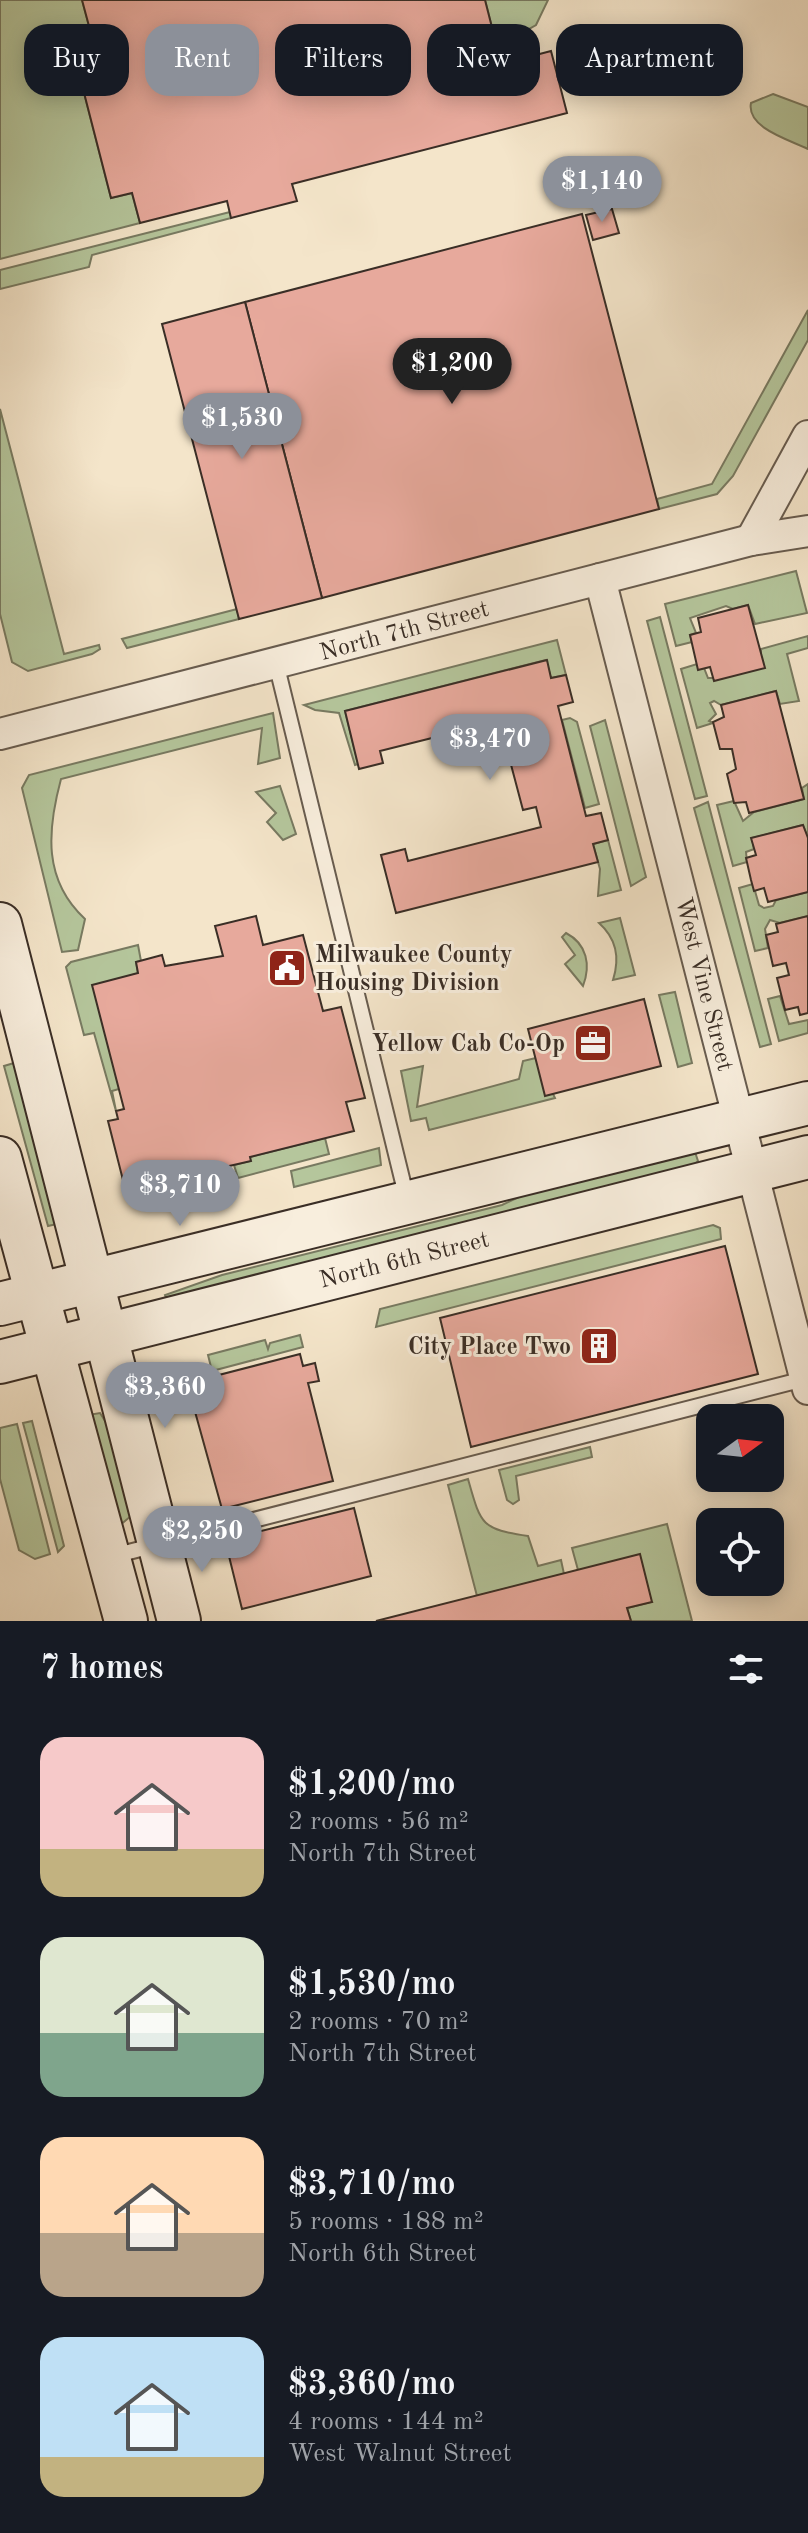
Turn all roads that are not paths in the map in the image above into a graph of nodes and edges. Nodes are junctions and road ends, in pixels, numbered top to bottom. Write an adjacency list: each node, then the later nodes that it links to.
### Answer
1 (808, 436): 3 (street)
2 (808, 531): 3 (street, North 7th Street)
3 (751, 540): 4 (street, North 7th Street)
4 (600, 579): 5 (street, North 7th Street); 9 (street, West Vine Street)
5 (276, 663): 6 (street, North 7th Street); 13 (lane)
6 (0, 734)
7 (0, 924): 14 (main road)
8 (808, 1103): 9 (main road)
9 (740, 1120): 12 (street, West Vine Street); 13 (main road)
10 (808, 1157): 12 (main road, North 6th Street)
11 (0, 1158): 15 (main road)
12 (753, 1172): 16 (main road, North 6th Street); 19 (street, West Vine Street)
13 (409, 1205): 14 (main road)
14 (93, 1282): 15 (main road); 16 (main road)
15 (18, 1299): 17 (main road)
16 (107, 1332): 17 (main road, North 6th Street); 20 (main road)
17 (53, 1346): 18 (main road, North 6th Street); 21 (main road)
18 (0, 1362)
19 (807, 1382): 20 (lane)
20 (160, 1543): 21 (lane); 23 (main road)
21 (109, 1558): 22 (main road)
22 (126, 1621)
23 (179, 1621)

